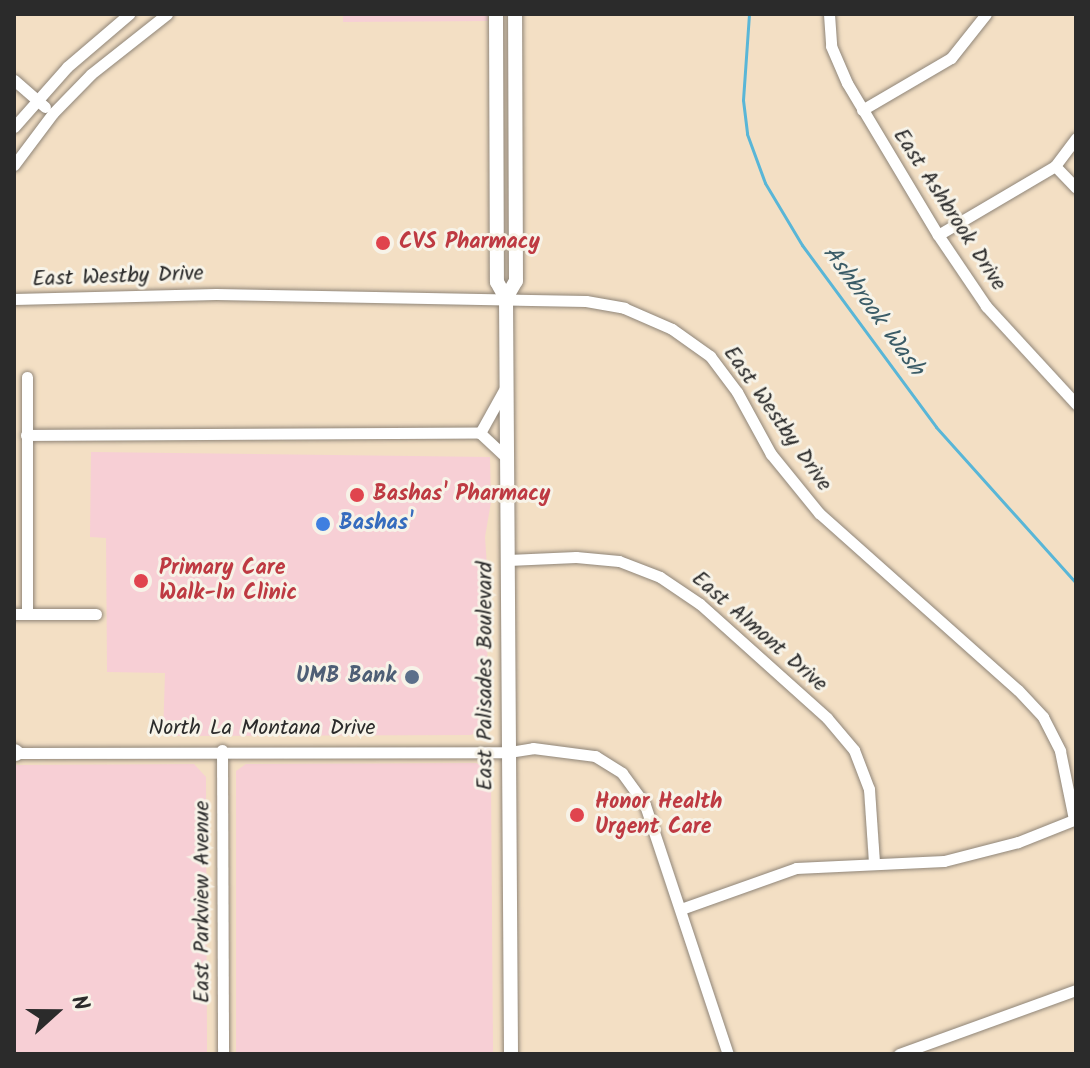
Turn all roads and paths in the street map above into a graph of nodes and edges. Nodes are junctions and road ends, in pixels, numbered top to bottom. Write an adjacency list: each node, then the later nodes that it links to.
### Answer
1 (129, 14): 8 (street)
2 (167, 14): 12 (street)
3 (496, 14): 16 (street, East Palisades Boulevard)
4 (515, 14): 16 (street, East Palisades Boulevard)
5 (829, 14): 9 (street, East Ashbrook Drive)
6 (986, 14): 9 (street)
7 (14, 80): 8 (street)
8 (40, 103): 10 (street)
9 (862, 110): 15 (street, East Ashbrook Drive)
10 (14, 127)
11 (1076, 138): 13 (street)
12 (14, 165)
13 (1055, 166): 14 (street); 15 (street)
14 (1076, 188)
15 (938, 235): 20 (street, East Ashbrook Drive)
16 (506, 298): 17 (street, East Westby Drive); 19 (street, East Palisades Boulevard); 32 (street, East Westby Drive)
17 (14, 299)
18 (27, 377): 22 (street)
19 (507, 385): 21 (street); 23 (street, East Palisades Boulevard)
20 (1076, 404)
21 (480, 433): 22 (street); 23 (street)
22 (26, 435): 24 (street)
23 (507, 458): 25 (street, East Palisades Boulevard)
24 (20, 476): 27 (street)
25 (508, 560): 30 (street, East Palisades Boulevard); 33 (street, East Almont Drive)
26 (14, 614): 27 (street)
27 (27, 614): 28 (street)
28 (96, 614)
29 (222, 750): 30 (street, North La Montana Drive); 31 (street, North La Montana Drive); 36 (street, East Parkview Avenue)
30 (509, 752): 34 (street, North La Montana Drive); 37 (street, East Palisades Boulevard)
31 (15, 753)
32 (1075, 819): 33 (street)
33 (874, 863): 34 (street)
34 (681, 909): 38 (street, North La Montana Drive)
35 (1076, 990): 39 (street)
36 (223, 1054)
37 (511, 1054)
38 (728, 1054)
39 (899, 1054)

